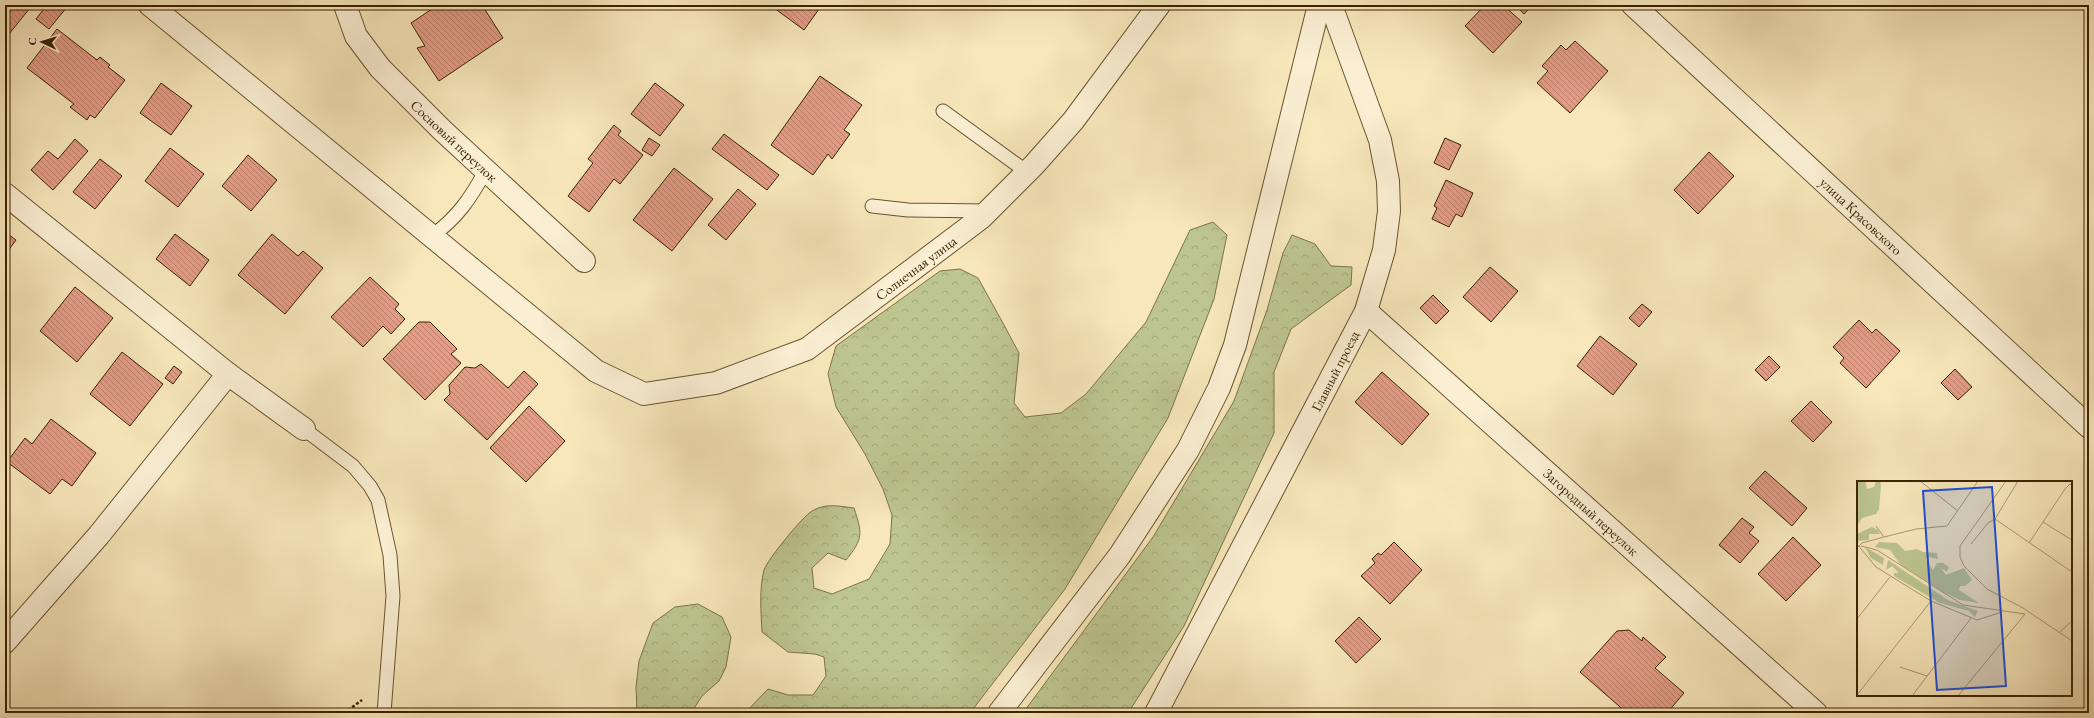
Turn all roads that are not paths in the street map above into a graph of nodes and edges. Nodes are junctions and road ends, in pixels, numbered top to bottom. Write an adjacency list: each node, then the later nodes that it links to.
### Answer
1 (150, 5): 13 (street, Солнечная улица)
2 (345, 5): 8 (street, Сосновый переулок)
3 (1159, 5): 9 (street, Солнечная улица)
4 (1319, 5): 21 (street)
5 (1331, 5): 15 (street, Главный проезд)
6 (1633, 5): 17 (street, улица Красовского)
7 (943, 111): 9 (lane)
8 (486, 170): 13 (lane); 14 (street, Сосновый переулок)
9 (1027, 172): 12 (street, Солнечная улица)
10 (5, 194): 16 (street)
11 (872, 206): 12 (lane)
12 (988, 210): 13 (street, Солнечная улица)
13 (432, 236)
14 (584, 261)
15 (1366, 311): 22 (street, Главный проезд); 23 (street, Загородный переулок)
16 (228, 374): 18 (street); 19 (street)
17 (2089, 427)
18 (304, 429): 20 (lane)
19 (5, 642)
20 (384, 713)
21 (999, 713)
22 (1156, 713)
23 (1816, 713)

